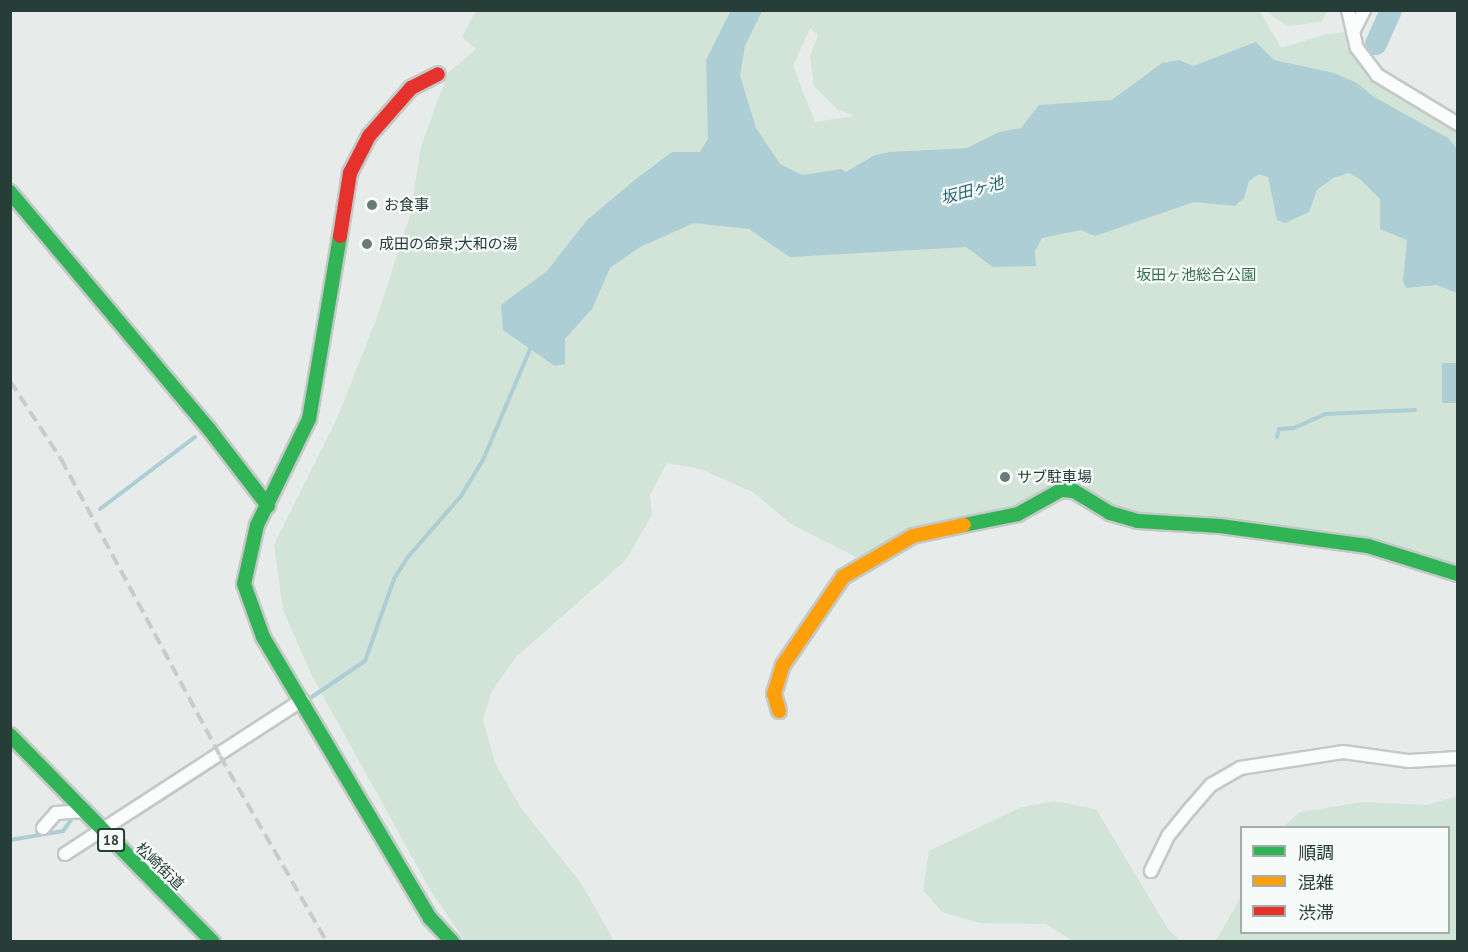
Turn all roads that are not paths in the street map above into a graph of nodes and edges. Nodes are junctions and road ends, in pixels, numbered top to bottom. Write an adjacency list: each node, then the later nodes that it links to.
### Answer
1 (1348, 10): 3 (street)
2 (1364, 10): 3 (street)
3 (1353, 32): 5 (street)
4 (438, 74): 7 (street)
5 (1458, 124)
6 (10, 192): 7 (street)
7 (268, 506): 9 (street)
8 (1458, 574): 10 (street)
9 (302, 700): 15 (street); 19 (street)
10 (779, 711)
11 (10, 735): 13 (street, 松崎街道 / 18)
12 (1458, 758): 17 (street)
13 (83, 811): 14 (street); 15 (street, 松崎街道 / 18)
14 (43, 828)
15 (103, 831): 16 (street); 18 (street, 松崎街道 / 18)
16 (65, 854)
17 (1151, 871)
18 (213, 942)
19 (452, 942)

